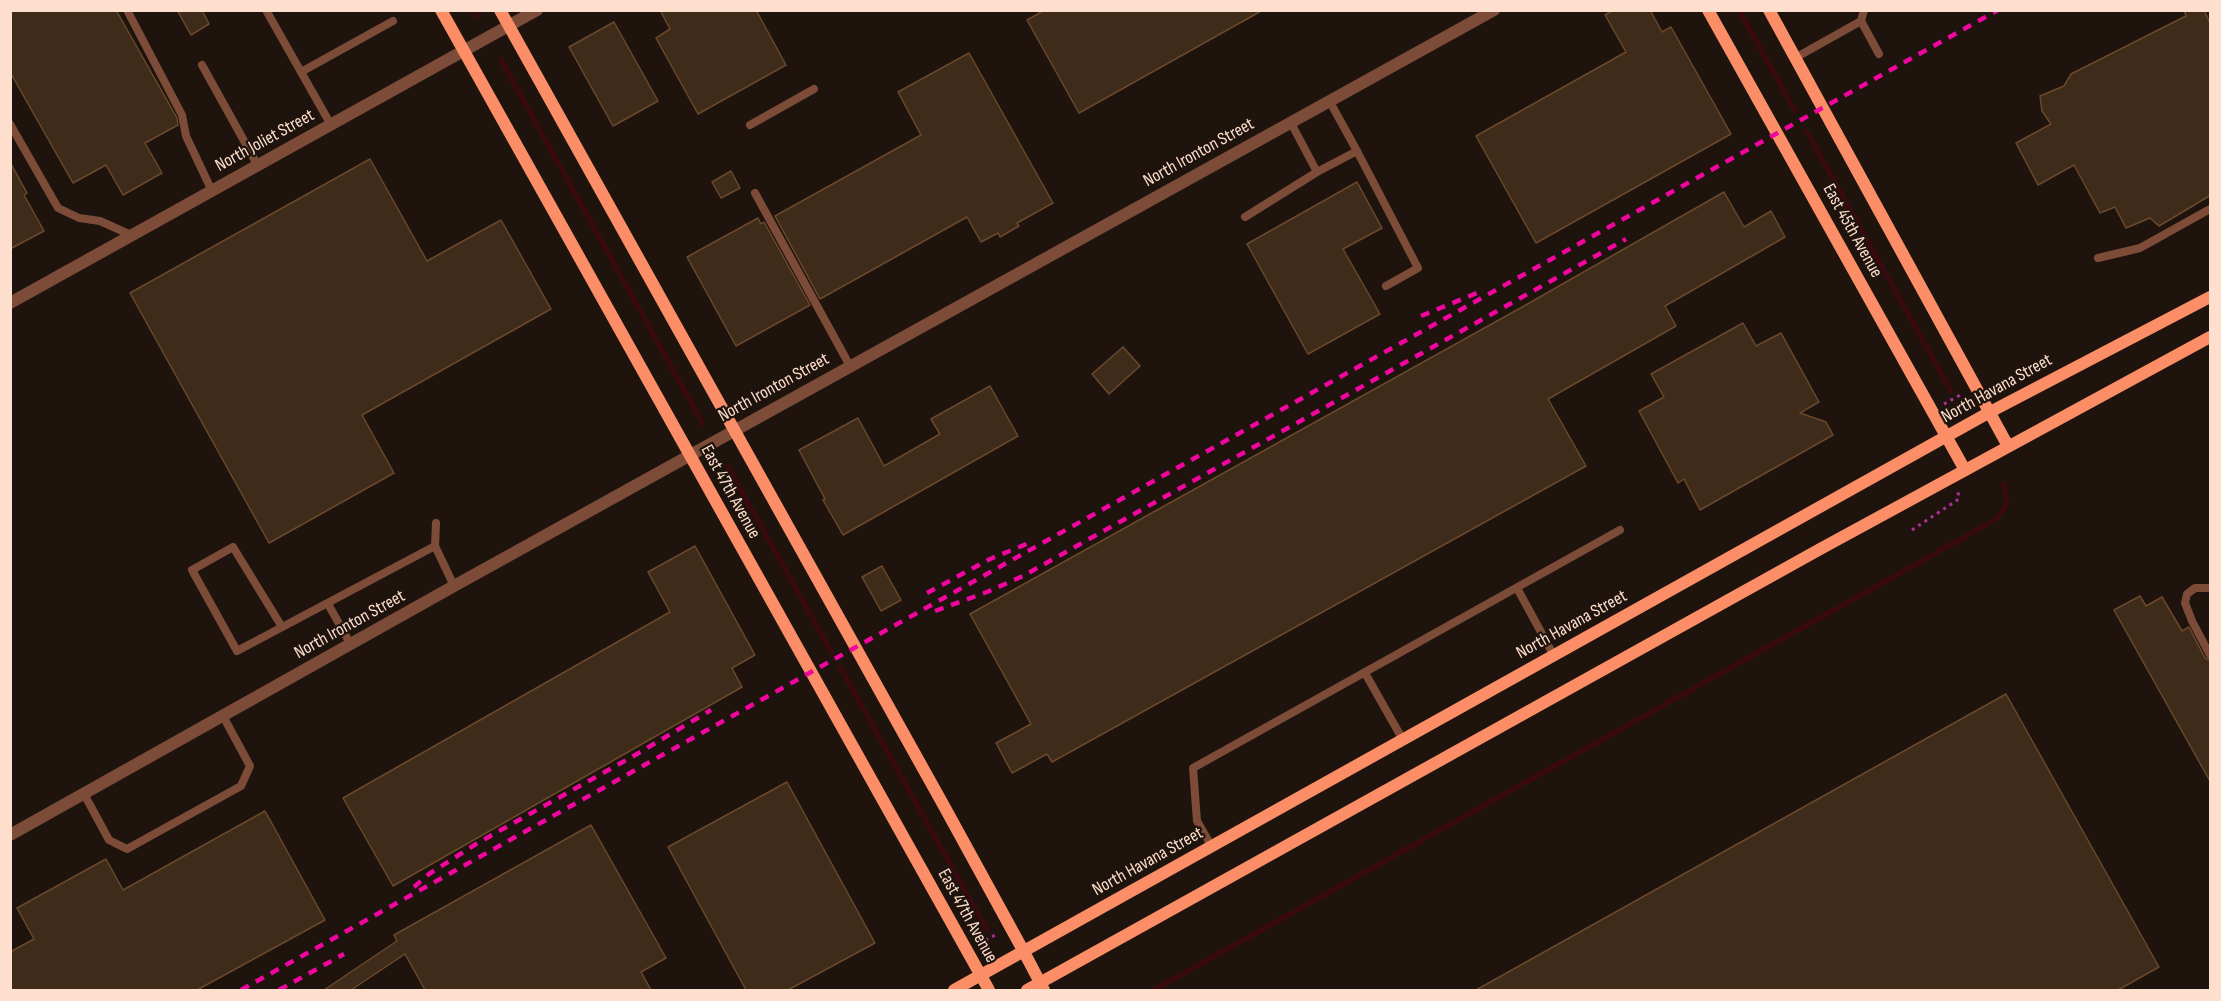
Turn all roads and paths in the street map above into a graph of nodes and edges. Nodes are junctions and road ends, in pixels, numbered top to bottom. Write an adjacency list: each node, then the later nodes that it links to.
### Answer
1 (127, 10): 27 (lane)
2 (266, 10): 17 (lane)
3 (441, 10): 13 (main road, East 47th Avenue)
4 (500, 10): 12 (main road, East 47th Avenue)
5 (537, 10): 12 (street, North Joliet Street)
6 (1494, 10): 19 (street, North Ironton Street)
7 (1708, 10): 42 (main road, East 45th Avenue)
8 (1769, 10): 15 (main road, East 45th Avenue)
9 (1864, 10): 11 (lane)
10 (393, 21): 17 (lane)
11 (1861, 21): 14 (lane); 15 (lane)
12 (509, 26): 13 (street, North Joliet Street); 41 (main road, East 47th Avenue)
13 (464, 51): 22 (street, North Joliet Street); 44 (main road, East 47th Avenue)
14 (1879, 54)
15 (1795, 58): 40 (main road, East 45th Avenue)
16 (202, 65): 25 (lane)
17 (301, 72): 22 (lane)
18 (814, 89): 23 (lane)
19 (1330, 102): 21 (street, North Ironton Street); 24 (lane)
20 (10, 123): 31 (lane)
21 (1291, 123): 26 (lane); 37 (street, North Ironton Street)
22 (331, 125): 25 (street, North Joliet Street)
23 (750, 125)
24 (1357, 151): 26 (lane); 33 (lane)
25 (258, 166): 27 (street, North Joliet Street)
26 (1317, 172): 30 (lane)
27 (212, 191): 31 (street, North Joliet Street)
28 (755, 193): 37 (lane)
29 (2211, 209): 32 (lane)
30 (1245, 217)
31 (131, 235): 35 (street, North Joliet Street)
32 (2098, 258)
33 (1386, 286)
34 (2211, 297): 40 (main road, North Havana Street)
35 (10, 303)
36 (2211, 337): 43 (main road)
37 (850, 366): 41 (street, North Ironton Street)
38 (1966, 392): 39 (path)
39 (1941, 406)
40 (1990, 412): 42 (main road, North Havana Street); 43 (main road, East 45th Avenue)
41 (735, 430): 44 (street, North Ironton Street); 67 (main road, East 47th Avenue)
42 (1947, 437): 45 (main road, East 45th Avenue); 58 (main road, North Havana Street)
43 (2008, 446): 45 (main road)
44 (690, 456): 51 (street, North Ironton Street); 68 (main road, East 47th Avenue)
45 (1965, 470): 69 (main road)
46 (1958, 492): 49 (path)
47 (436, 523): 50 (lane)
48 (1620, 530): 52 (lane)
49 (1912, 530)
50 (435, 546): 51 (lane); 54 (lane)
51 (454, 586): 56 (street, North Ironton Street)
52 (1517, 588): 58 (lane); 59 (lane)
53 (2211, 588): 57 (lane)
54 (328, 604): 55 (lane); 56 (lane)
55 (282, 627): 55 (lane)
56 (351, 645): 60 (street, North Ironton Street)
57 (2211, 655)
58 (1554, 656): 61 (main road, North Havana Street)
59 (1365, 673): 61 (lane); 64 (lane)
60 (223, 716): 62 (street, North Ironton Street); 62 (lane)
61 (1403, 740): 64 (main road, North Havana Street)
62 (84, 794): 63 (street, North Ironton Street)
63 (10, 836)
64 (1212, 847): 67 (main road, North Havana Street)
65 (1001, 932): 66 (path)
66 (977, 945)
67 (1024, 952): 68 (main road, North Havana Street); 69 (main road, East 47th Avenue)
68 (980, 975): 70 (main road, North Havana Street); 71 (main road, East 47th Avenue)
69 (1042, 987): 72 (main road)
70 (954, 990)
71 (989, 990)
72 (1027, 990)

